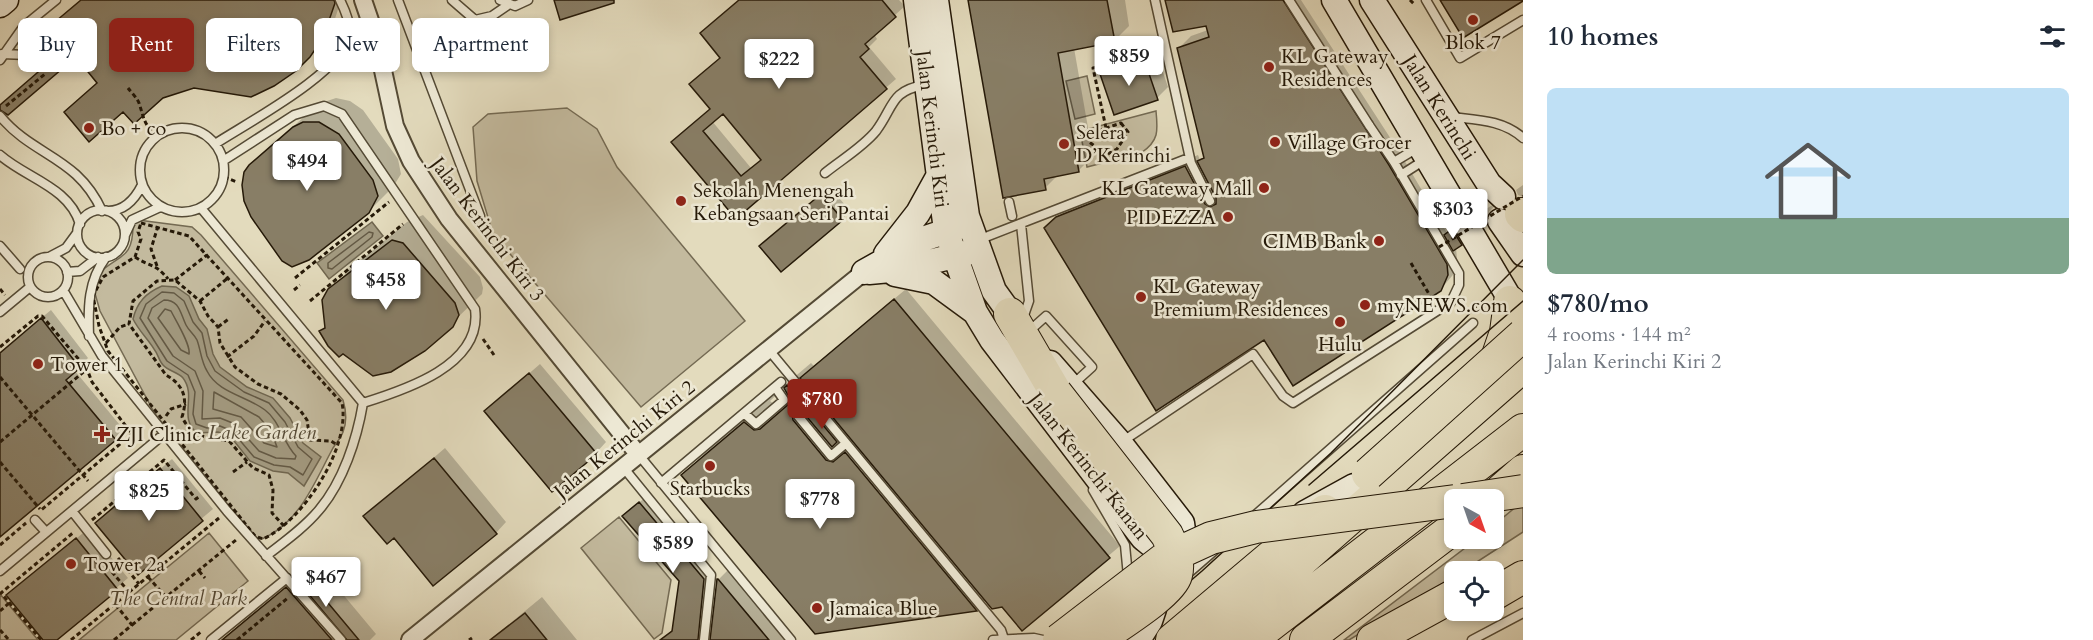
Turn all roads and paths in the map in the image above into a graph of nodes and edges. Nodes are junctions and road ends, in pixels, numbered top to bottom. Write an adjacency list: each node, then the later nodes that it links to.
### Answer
1 (6, 0): 16 (street)
2 (56, 0): 20 (lane)
3 (340, 0): 30 (lane)
4 (363, 0): 118 (street, Jalan Kerinchi Kiri 3)
5 (398, 0): 49 (lane)
6 (452, 0): 15 (lane)
7 (528, 0): 15 (lane)
8 (916, 0): 22 (street, Jalan Kerinchi Kiri)
9 (936, 0): 57 (street, Jalan Kerinchi Kiri)
10 (1155, 0): 33 (lane)
11 (1289, 0): 35 (lane, bridge)
12 (1334, 0): 31 (street, Jalan Kerinchi)
13 (1372, 0): 25 (street, Jalan Kerinchi)
14 (1426, 0): 17 (lane)
15 (504, 2)
16 (0, 5)
17 (1523, 20)
18 (18, 56): 20 (lane)
19 (1149, 56): 27 (path)
20 (1, 57)
21 (47, 72): 24 (path)
22 (928, 84): 36 (lane); 37 (street, Jalan Kerinchi Kiri)
23 (128, 88): 28 (path)
24 (0, 111)
25 (1445, 116): 29 (lane); 45 (street, Jalan Kerinchi)
26 (0, 117): 48 (lane)
27 (1106, 128): 27 (path)
28 (158, 135): 30 (lane); 41 (lane)
29 (1523, 138)
30 (215, 144): 34 (lane)
31 (1423, 153): 35 (lane); 38 (lane); 82 (street, Jalan Kerinchi)
32 (0, 155): 54 (lane)
33 (1190, 158): 43 (lane); 52 (lane)
34 (223, 161): 39 (lane); 91 (lane)
35 (1394, 162): 38 (lane)
36 (825, 173)
37 (939, 175): 55 (street, Jalan Kerinchi Kiri); 69 (street)
38 (1401, 175): 81 (lane)
39 (224, 177): 40 (path); 47 (lane)
40 (237, 182)
41 (142, 185): 46 (lane); 48 (lane)
42 (390, 201): 72 (path)
43 (1210, 201)
44 (1009, 202): 50 (lane)
45 (1510, 206): 59 (path, bridge); 60 (street, Jalan Kerinchi)
46 (160, 207): 47 (lane); 56 (lane)
47 (201, 208): 104 (lane)
48 (105, 211): 54 (lane); 56 (lane)
49 (480, 216)
50 (1012, 216)
51 (405, 223): 80 (path)
52 (1021, 224): 57 (lane); 89 (lane)
53 (158, 226): 61 (path); 64 (path); 67 (path)
54 (79, 228): 63 (lane); 65 (lane)
55 (946, 230): 57 (street); 62 (street, Jalan Kerinchi Kiri); 69 (street)
56 (125, 235): 63 (lane)
57 (974, 238): 62 (street); 89 (street)
58 (0, 246): 68 (lane)
59 (1439, 247)
60 (1523, 254)
61 (207, 255): 71 (path); 74 (path)
62 (955, 256): 69 (street); 84 (street, Jalan Kerinchi Kanan)
63 (102, 257): 70 (lane); 93 (lane)
64 (135, 257): 67 (path); 94 (path)
65 (46, 258): 70 (lane); 76 (lane)
66 (1412, 263): 81 (path)
67 (157, 266): 73 (path)
68 (20, 269)
69 (874, 269): 84 (street); 96 (street, Jalan Kerinchi Kiri 2)
70 (67, 272): 77 (lane)
71 (229, 277): 79 (path); 86 (path)
72 (295, 278)
73 (168, 279): 74 (path); 88 (path)
74 (176, 280): 79 (path)
75 (300, 285): 78 (path)
76 (30, 287): 77 (lane); 83 (lane)
77 (63, 290): 93 (lane)
78 (294, 290)
79 (200, 300): 90 (path)
80 (310, 301)
81 (1439, 310): 114 (lane)
82 (1517, 311): 108 (highway)
83 (0, 312)
84 (975, 312): 117 (street, Jalan Kerinchi Kanan)
85 (230, 318): 90 (path)
86 (266, 321): 98 (path); 116 (path)
87 (1473, 323): 140 (lane)
88 (129, 324): 94 (path); 105 (path)
89 (1018, 325): 103 (highway); 103 (lane)
90 (218, 327): 98 (path)
91 (475, 329): 97 (path); 104 (lane)
92 (1523, 335): 125 (highway, bridge)
93 (89, 338): 112 (lane)
94 (104, 344): 110 (path)
95 (0, 347): 101 (path)
96 (768, 349): 106 (lane); 118 (street, Jalan Kerinchi Kiri 2)
97 (494, 355)
98 (227, 357): 116 (path)
99 (96, 361): 101 (path)
100 (1523, 366): 108 (highway)
101 (87, 369): 109 (path); 124 (path)
102 (0, 376): 109 (path)
103 (1063, 390): 114 (street, Jalan Kerinchi Kanan); 185 (highway, bridge)
104 (363, 402): 149 (lane)
105 (186, 404): 110 (path); 120 (path)
106 (812, 405): 115 (lane); 115 (lane)
107 (744, 413): 107 (lane); 127 (lane)
108 (1470, 413): 189 (highway)
109 (33, 415): 113 (path); 124 (path)
110 (164, 419): 139 (path)
111 (1523, 430): 190 (highway)
112 (164, 434): 134 (lane); 135 (lane)
113 (0, 442)
114 (1120, 443): 138 (street, Jalan Kerinchi Kanan)
115 (845, 444): 169 (lane)
116 (337, 445): 139 (path)
117 (1075, 448): 144 (street, Jalan Kerinchi Kanan); 184 (lane)
118 (638, 454): 121 (street, Jalan Kerinchi Kiri 2); 127 (lane)
119 (0, 462): 133 (path)
120 (247, 462): 123 (path); 139 (path)
121 (623, 467): 177 (street, Jalan Kerinchi Kiri 2); 178 (lane)
122 (1523, 471): 128 (highway)
123 (233, 472)
124 (82, 474): 126 (path); 133 (path)
125 (1361, 480): 138 (street); 188 (highway)
126 (88, 481)
127 (661, 483): 179 (lane)
128 (1503, 489)
129 (1523, 491): 130 (highway, bridge)
130 (1504, 494)
131 (201, 495): 137 (path)
132 (1444, 502): 183 (highway, bridge)
133 (41, 510): 147 (path)
134 (227, 511): 149 (lane); 154 (path)
135 (72, 512): 142 (lane); 148 (lane)
136 (35, 520): 142 (lane)
137 (89, 523)
138 (1182, 524): 144 (street, Jalan Kerinchi Kanan)
139 (284, 526)
140 (1243, 526)
141 (76, 530): 162 (path)
142 (46, 532): 152 (lane)
143 (1444, 535): 191 (highway)
144 (1143, 538): 187 (street)
145 (237, 539): 153 (path)
146 (1223, 543): 186 (lane)
147 (0, 545)
148 (106, 554)
149 (266, 556): 157 (lane)
150 (1523, 557): 151 (highway)
151 (1504, 567)
152 (0, 571)
153 (199, 571): 156 (path); 160 (path)
154 (148, 577): 160 (path); 163 (path)
155 (1523, 577): 158 (highway)
156 (205, 578)
157 (286, 578): 174 (lane); 176 (lane)
158 (1504, 588)
159 (294, 594): 175 (path)
160 (166, 597): 167 (path)
161 (1444, 601): 192 (highway)
162 (9, 603): 164 (path); 171 (path)
163 (115, 604): 167 (path); 172 (path)
164 (0, 611)
165 (1523, 613): 194 (lane)
166 (1448, 621): 193 (highway)
167 (132, 625): 173 (path)
168 (0, 630): 170 (path)
169 (1004, 639): 180 (lane); 181 (lane)
170 (9, 640)
171 (41, 640)
172 (71, 640)
173 (114, 640)
174 (211, 640)
175 (237, 640)
176 (341, 640)
177 (410, 640)
178 (704, 640)
179 (791, 640)
180 (993, 640)
181 (1043, 640)
182 (1053, 640): 184 (lane)
183 (1059, 640)
184 (1071, 640)
185 (1098, 640)
186 (1111, 640)
187 (1138, 640)
188 (1172, 640)
189 (1211, 640)
190 (1251, 640)
191 (1305, 640)
192 (1373, 640)
193 (1416, 640)
194 (1472, 640)

